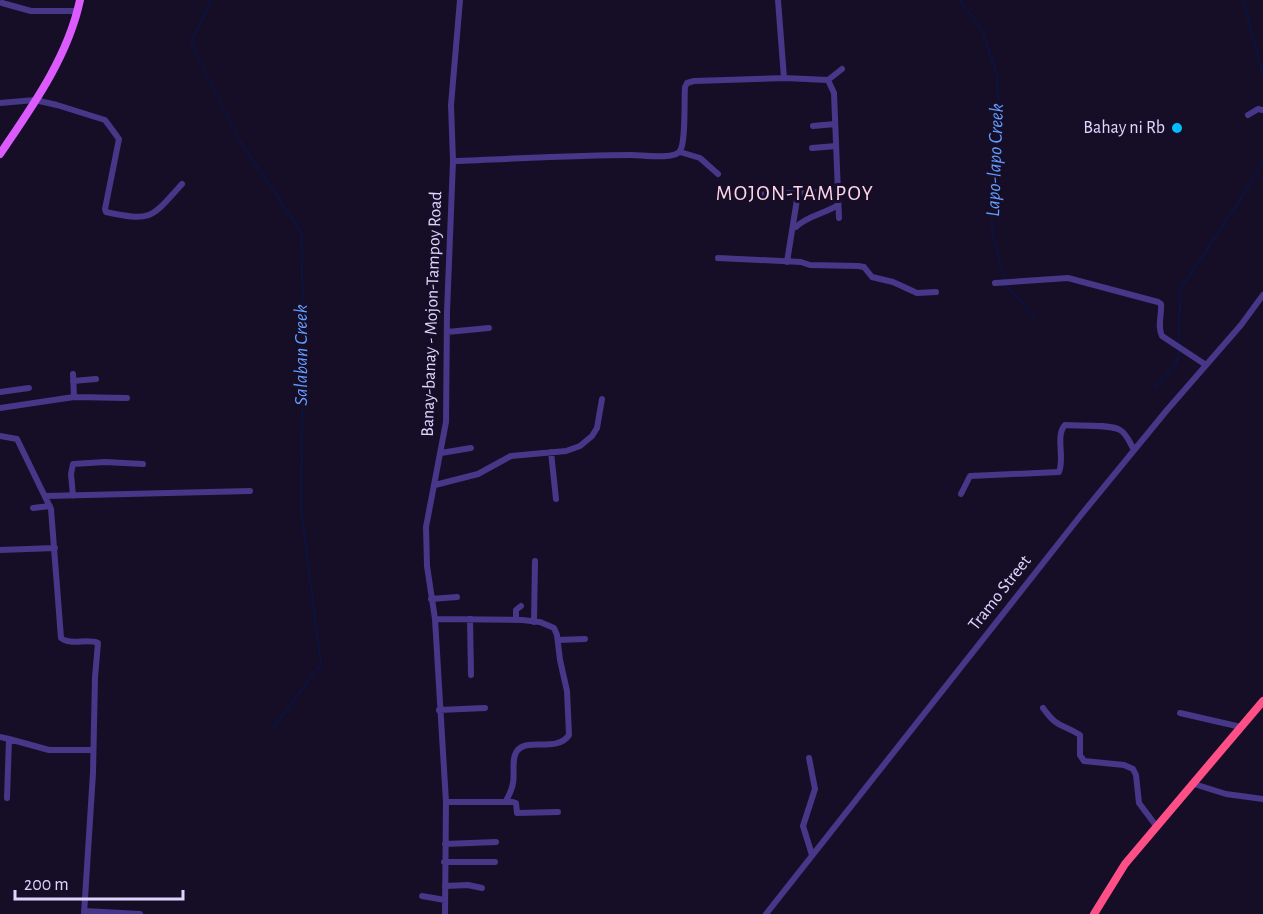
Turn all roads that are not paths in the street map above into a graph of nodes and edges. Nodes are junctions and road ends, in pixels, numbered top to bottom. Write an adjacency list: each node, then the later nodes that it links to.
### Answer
1 (80, 0): 5 (main road)
2 (460, 0): 19 (street, Banay-banay - Mojon-Tampoy Road)
3 (778, 0): 7 (street)
4 (2, 3): 5 (street)
5 (78, 11): 9 (main road)
6 (842, 69): 8 (street)
7 (784, 78): 8 (street); 17 (street)
8 (828, 80): 13 (street)
9 (35, 100): 10 (street); 18 (main road); 21 (street)
10 (0, 103)
11 (1263, 110): 12 (street)
12 (1248, 115)
13 (835, 124): 14 (street); 15 (street)
14 (813, 126)
15 (836, 146): 16 (street); 22 (street)
16 (812, 148)
17 (680, 152): 19 (street); 20 (street)
18 (0, 154)
19 (453, 160): 34 (street, Banay-banay - Mojon-Tampoy Road)
20 (718, 174)
21 (182, 184)
22 (837, 191): 23 (street); 25 (street)
23 (798, 193): 24 (street); 29 (street)
24 (753, 195)
25 (838, 205): 26 (street); 27 (street)
26 (839, 218)
27 (796, 227)
28 (718, 258): 29 (street)
29 (787, 262): 31 (street)
30 (995, 284): 35 (street)
31 (936, 292)
32 (1263, 295): 35 (street, Tramo Street)
33 (489, 328): 34 (street)
34 (447, 332): 47 (street, Banay-banay - Mojon-Tampoy Road)
35 (1206, 365): 45 (street, Tramo Street)
36 (96, 379): 39 (street)
37 (29, 388): 38 (street)
38 (0, 392)
39 (74, 398): 40 (street); 42 (street)
40 (127, 398)
41 (602, 399): 46 (street)
42 (0, 408)
43 (0, 436): 52 (street)
44 (471, 448): 47 (street)
45 (1134, 450): 51 (street); 89 (street, Tramo Street)
46 (551, 452): 49 (street); 54 (street)
47 (441, 453): 49 (street, Banay-banay - Mojon-Tampoy Road)
48 (143, 464): 53 (street)
49 (435, 485): 61 (street, Banay-banay - Mojon-Tampoy Road)
50 (250, 491): 53 (street)
51 (962, 494)
52 (46, 496): 53 (street); 55 (street)
53 (73, 496)
54 (556, 499)
55 (50, 506): 56 (street); 57 (street)
56 (33, 508)
57 (55, 548): 58 (street); 78 (street)
58 (0, 550)
59 (535, 561): 66 (street)
60 (457, 597): 61 (street)
61 (431, 599): 63 (street, Banay-banay - Mojon-Tampoy Road)
62 (520, 606): 65 (street)
63 (435, 619): 64 (street); 73 (street, Banay-banay - Mojon-Tampoy Road)
64 (470, 619): 65 (street); 69 (street)
65 (516, 620): 66 (street)
66 (534, 622): 68 (street)
67 (585, 639): 68 (street)
68 (558, 640): 83 (street)
69 (471, 675)
70 (1263, 701): 75 (highway)
71 (485, 708): 73 (street)
72 (1043, 708): 86 (street)
73 (439, 710): 84 (street, Banay-banay - Mojon-Tampoy Road)
74 (1180, 713): 75 (street)
75 (1241, 727): 80 (highway)
76 (0, 737): 77 (street)
77 (9, 739): 78 (street); 81 (street)
78 (93, 750): 96 (street)
79 (809, 758): 89 (street)
80 (1194, 784): 82 (street); 86 (highway)
81 (8, 798)
82 (1263, 800)
83 (507, 801): 84 (street); 85 (street)
84 (446, 802): 88 (street, Banay-banay - Mojon-Tampoy Road)
85 (558, 812)
86 (1157, 826): 100 (highway)
87 (496, 842): 88 (street)
88 (445, 844): 90 (street, Banay-banay - Mojon-Tampoy Road)
89 (812, 855): 99 (street, Tramo Street)
90 (444, 862): 91 (street); 92 (street, Banay-banay - Mojon-Tampoy Road)
91 (495, 862)
92 (445, 886): 93 (street); 95 (street, Banay-banay - Mojon-Tampoy Road)
93 (482, 888)
94 (422, 896): 95 (street)
95 (445, 900): 98 (street, Banay-banay - Mojon-Tampoy Road)
96 (84, 913): 97 (street)
97 (140, 914)
98 (445, 914)
99 (766, 914)
100 (1094, 914)

